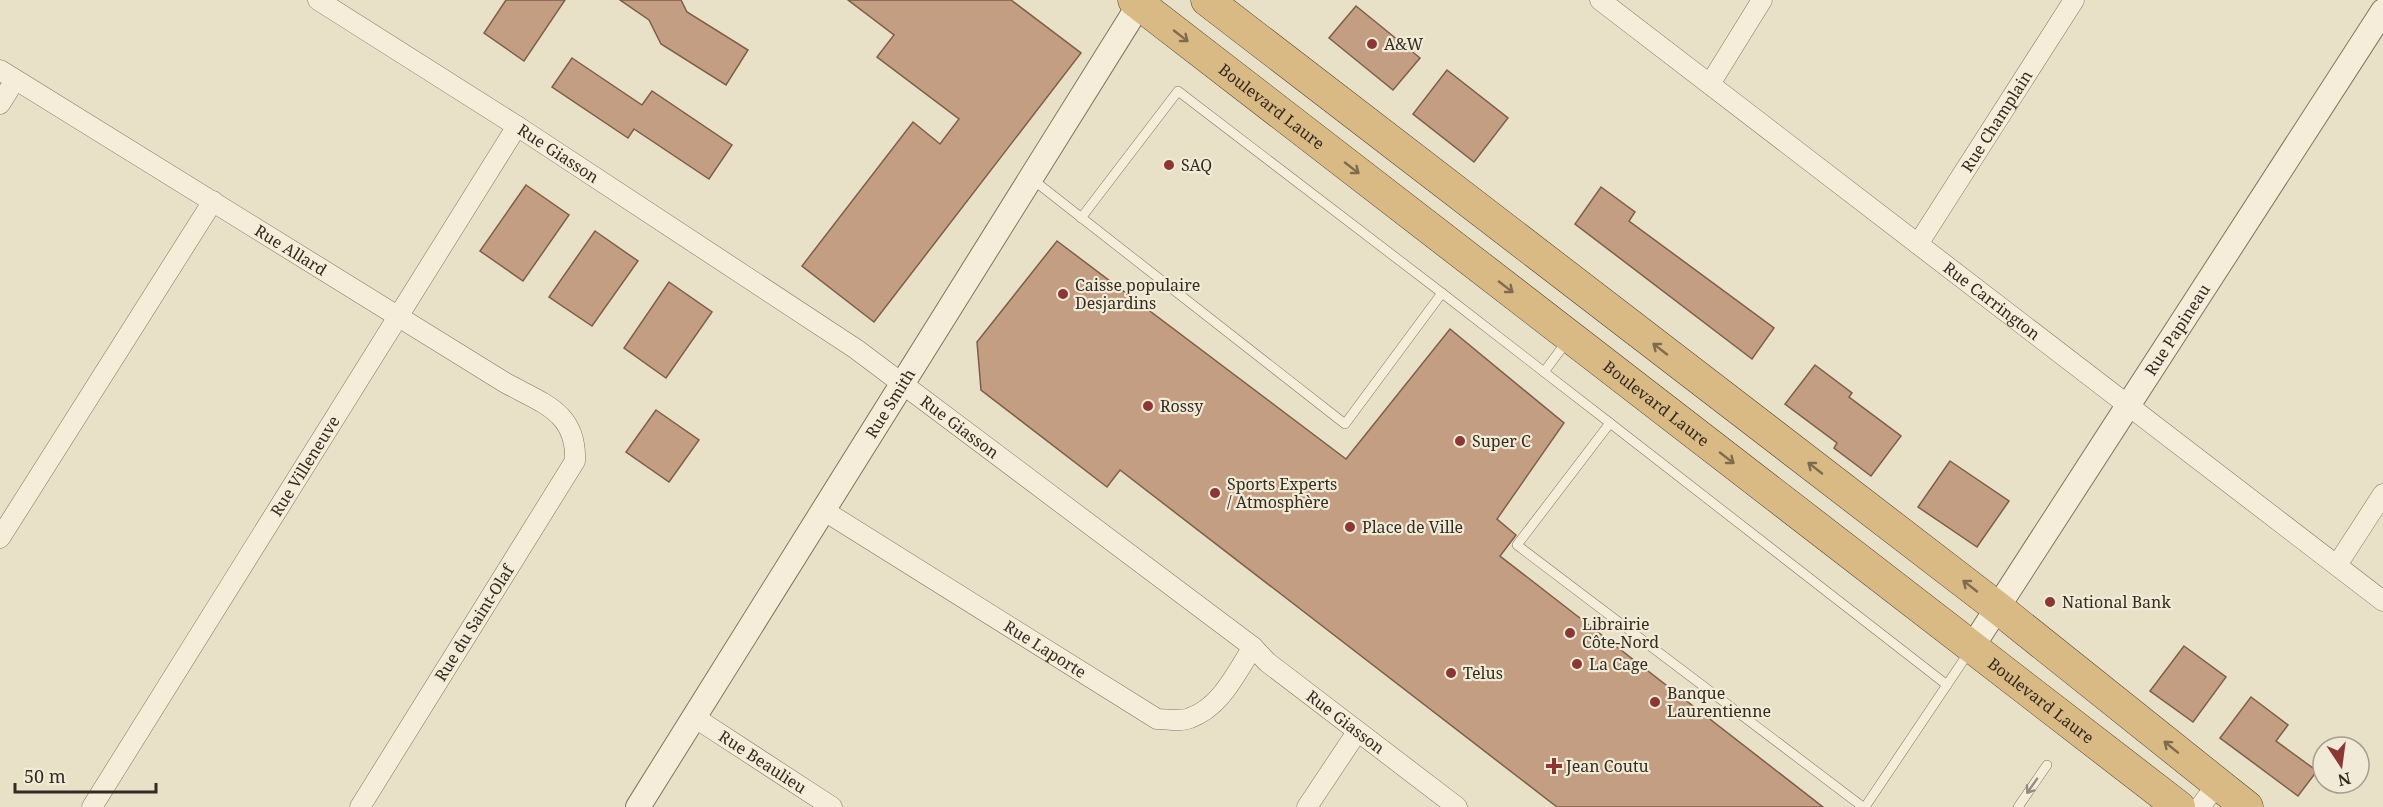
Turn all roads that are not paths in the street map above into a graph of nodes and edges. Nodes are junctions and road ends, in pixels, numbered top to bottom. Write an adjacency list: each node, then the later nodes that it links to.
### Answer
1 (318, 0): 11 (street, Rue Giasson)
2 (1207, 0): 29 (highway, one-way to 2)
3 (1600, 0): 9 (street, Rue Carrington)
4 (1762, 0): 9 (street)
5 (2074, 0): 15 (street, Rue Champlain)
6 (1138, 1): 12 (street, Rue Smith); 18 (highway, Boulevard Laure, one-way to 18)
7 (2383, 11): 21 (street, Rue Papineau)
8 (8, 75): 10 (street); 13 (street, Rue Allard)
9 (1710, 84): 15 (street, Rue Carrington)
10 (0, 104)
11 (517, 126): 17 (street, Rue Villeneuve); 20 (street, Rue Giasson)
12 (1030, 178): 14 (lane); 20 (street, Rue Smith)
13 (213, 201): 17 (street, Rue Allard); 26 (street)
14 (1081, 218): 16 (lane); 16 (lane)
15 (1918, 244): 21 (street, Rue Carrington)
16 (1442, 293): 19 (lane)
17 (400, 315): 23 (street, Rue Allard); 38 (street, Rue Villeneuve)
18 (1570, 337): 19 (lane); 31 (highway, Boulevard Laure, one-way to 31)
19 (1544, 372): 22 (lane)
20 (902, 385): 25 (street, Rue Smith); 30 (street, Rue Giasson)
21 (2129, 406): 27 (street, Rue Carrington); 29 (street, Rue Papineau)
22 (1610, 423): 32 (lane); 43 (lane)
23 (574, 435): 37 (street, Rue du Saint-Olaf)
24 (2383, 494): 27 (street)
25 (823, 510): 30 (street, Rue Laporte); 33 (street, Rue Smith)
26 (0, 538)
27 (2337, 565): 28 (street, Rue Carrington)
28 (2383, 601)
29 (1998, 608): 31 (street, Rue Papineau); 36 (highway, one-way to 29)
30 (1252, 647): 34 (street, Rue Giasson)
31 (1972, 647): 32 (lane); 45 (highway, Boulevard Laure)
32 (1947, 685): 43 (lane)
33 (694, 717): 39 (street, Rue Smith); 40 (street, Rue Beaulieu)
34 (1357, 732): 41 (street); 42 (street, Rue Giasson)
35 (2047, 765): 44 (lane, one-way to 44)
36 (2208, 795): 46 (highway)
37 (370, 804)
38 (92, 807)
39 (638, 807)
40 (832, 807)
41 (1307, 807)
42 (1457, 807)
43 (1864, 807)
44 (2018, 807)
45 (2179, 807)
46 (2247, 807)

